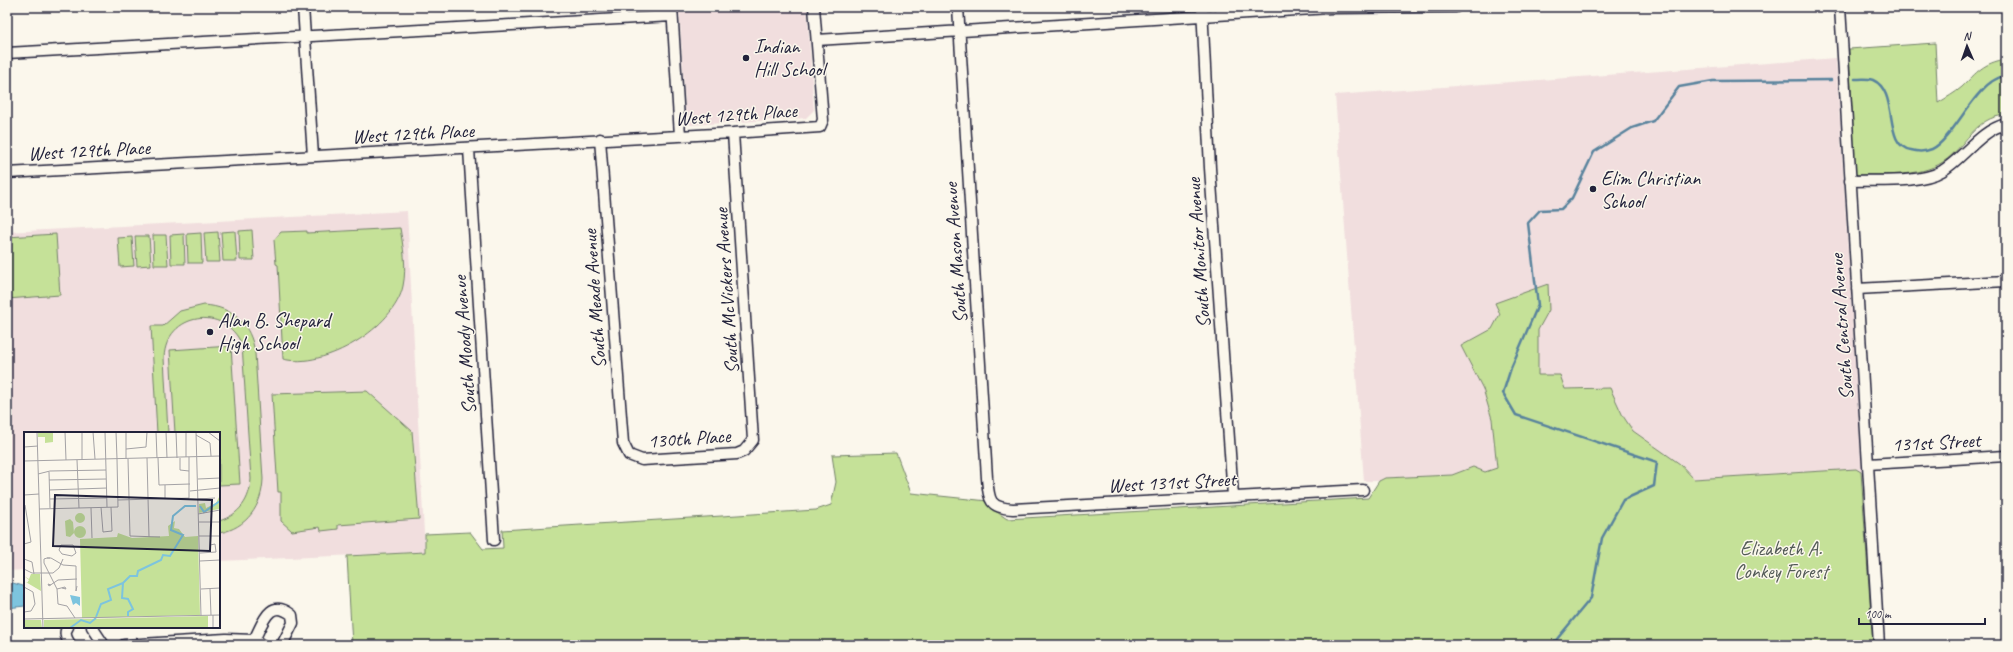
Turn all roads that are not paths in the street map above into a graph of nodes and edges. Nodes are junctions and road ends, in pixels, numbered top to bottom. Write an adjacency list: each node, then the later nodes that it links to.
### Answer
1 (303, 7): 10 (street)
2 (814, 7): 11 (street)
3 (958, 7): 9 (street, South Mason Avenue)
4 (1412, 7): 5 (street); 8 (street)
5 (1456, 7)
6 (1840, 7): 20 (street, South Central Avenue)
7 (672, 12): 10 (street); 15 (street)
8 (1202, 12): 9 (street); 29 (street, South Monitor Avenue)
9 (959, 31): 11 (street); 28 (street, South Mason Avenue)
10 (305, 36): 12 (street); 18 (street)
11 (817, 40): 14 (street, West 129th Place)
12 (7, 53)
13 (2006, 124): 20 (street)
14 (733, 133): 15 (street, West 129th Place); 23 (street, South McVickers Avenue)
15 (680, 136): 16 (street, West 129th Place)
16 (600, 139): 17 (street, West 129th Place); 24 (street, South Meade Avenue)
17 (468, 148): 18 (street, West 129th Place); 30 (street, South Moody Avenue)
18 (313, 156): 19 (street, West 129th Place)
19 (7, 173)
20 (1850, 181): 22 (street, South Central Avenue)
21 (2006, 281): 22 (street)
22 (1857, 289): 26 (street, South Central Avenue)
23 (750, 445): 24 (street, 130th Place)
24 (630, 455)
25 (2006, 456): 26 (street, 131st Street)
26 (1868, 464): 38 (street, South Central Avenue)
27 (1363, 490): 29 (street, West 131st Street)
28 (989, 496): 29 (street, West 131st Street)
29 (1233, 496)
30 (494, 540)
31 (67, 628): 34 (street)
32 (93, 628): 35 (street)
33 (258, 643): 36 (street); 37 (street)
34 (71, 645)
35 (104, 645)
36 (124, 645)
37 (282, 645)
38 (1879, 645)

